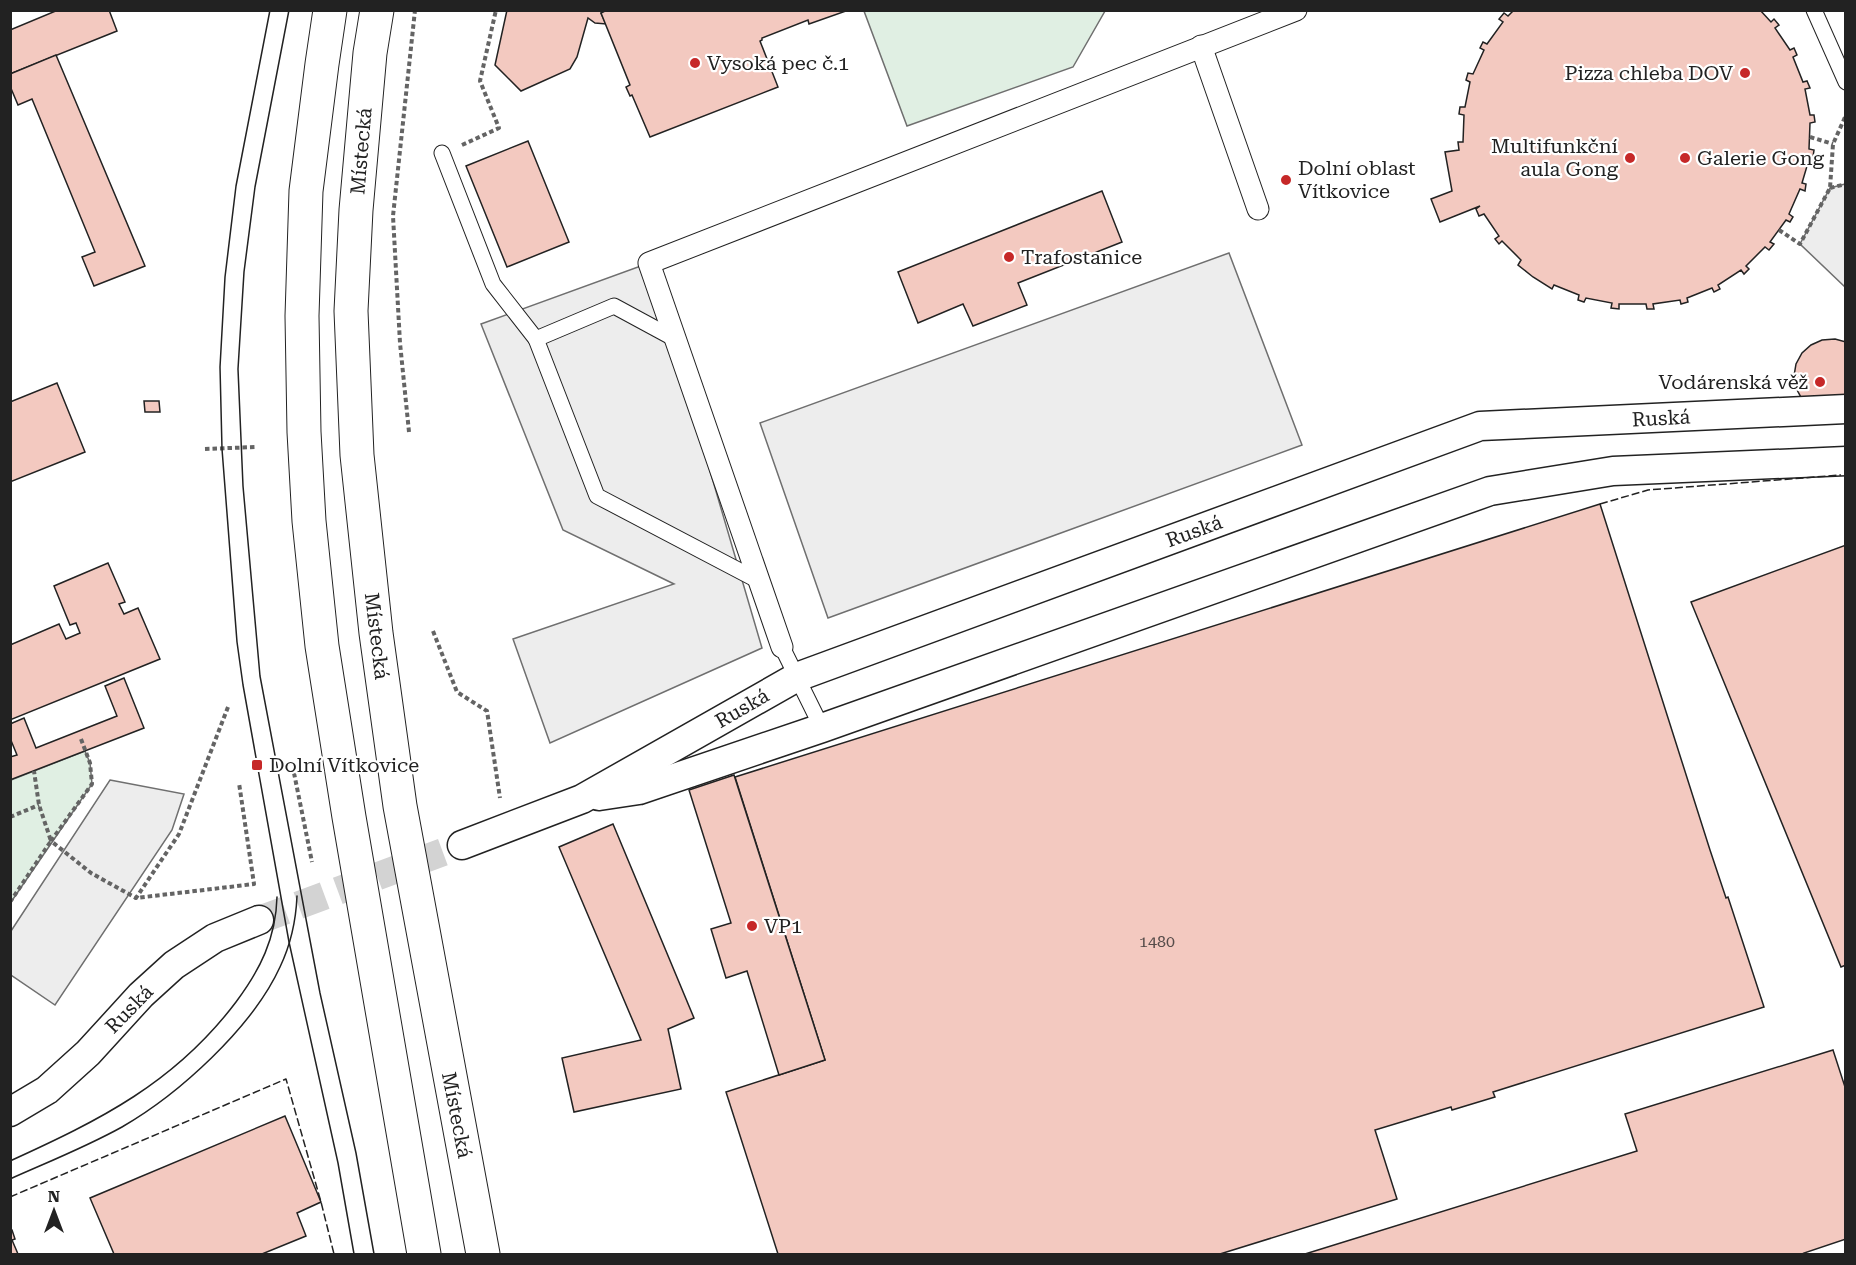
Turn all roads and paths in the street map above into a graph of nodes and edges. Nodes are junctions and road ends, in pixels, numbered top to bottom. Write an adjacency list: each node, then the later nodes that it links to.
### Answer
1 (330, 10): 45 (highway)
2 (377, 10): 46 (highway, Místecká)
3 (415, 10): 20 (path)
4 (496, 10): 12 (path)
5 (1296, 10): 7 (street)
6 (1814, 10): 8 (lane)
7 (1201, 46): 15 (street); 18 (street)
8 (1845, 82)
9 (1845, 115): 11 (path)
10 (1809, 136): 11 (path)
11 (1833, 144): 14 (path)
12 (442, 153): 17 (lane)
13 (1845, 184): 14 (path)
14 (1830, 188): 16 (path)
15 (1258, 209)
16 (1779, 230)
17 (536, 339): 18 (lane); 24 (lane)
18 (675, 339): 24 (street)
19 (1845, 409): 27 (street, Ruská)
20 (409, 432)
21 (256, 447): 22 (path)
22 (205, 449)
23 (1845, 461): 29 (street, Ruská)
24 (759, 581): 26 (street)
25 (433, 631): 34 (path)
26 (782, 647): 27 (lane)
27 (797, 677): 29 (lane); 35 (street, Ruská)
28 (228, 707): 41 (path)
29 (822, 728): 35 (street, Ruská)
30 (81, 739): 38 (path)
31 (34, 771): 36 (path)
32 (294, 773): 40 (path)
33 (239, 783): 41 (path)
34 (500, 798)
35 (582, 799): 39 (street, Ruská)
36 (39, 805): 37 (path); 38 (path)
37 (10, 817)
38 (51, 841): 41 (path); 42 (path)
39 (462, 846)
40 (312, 862)
41 (136, 898)
42 (10, 902)
43 (259, 920): 44 (street, Ruská)
44 (10, 1113)
45 (424, 1254)
46 (483, 1254)

